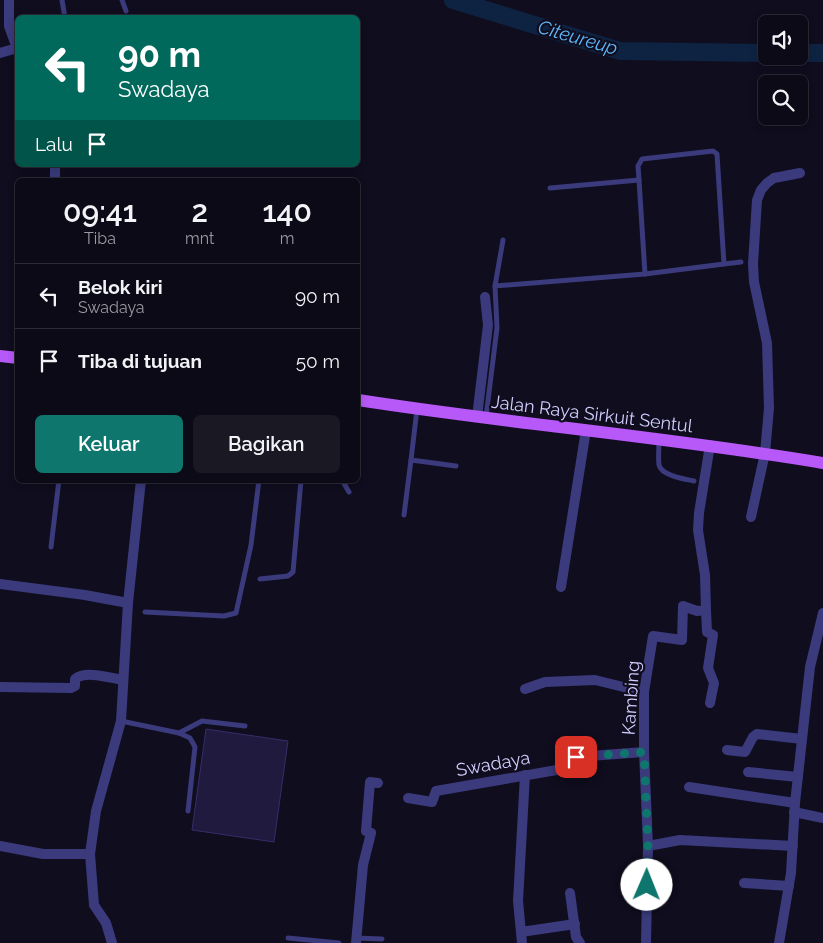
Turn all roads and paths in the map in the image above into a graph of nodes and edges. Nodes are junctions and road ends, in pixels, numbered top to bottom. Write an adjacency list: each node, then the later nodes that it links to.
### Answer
1 (62, 0): 5 (lane)
2 (122, 0): 4 (lane)
3 (5, 7): 6 (street)
4 (126, 11)
5 (64, 15)
6 (15, 43)
7 (15, 49): 8 (street)
8 (0, 53)
9 (800, 173): 26 (street)
10 (639, 180): 11 (lane); 14 (lane); 15 (lane)
11 (550, 188)
12 (503, 240): 16 (lane)
13 (741, 262): 14 (lane)
14 (724, 264): 15 (lane)
15 (645, 274): 16 (lane)
16 (495, 286): 22 (lane)
17 (485, 297): 22 (street)
18 (0, 356): 19 (main road)
19 (15, 358)
20 (360, 400): 21 (main road, Jalan Raya Sirkuit Sentul)
21 (417, 409): 22 (main road, Jalan Raya Sirkuit Sentul); 27 (lane)
22 (481, 418): 23 (main road, Jalan Raya Sirkuit Sentul)
23 (586, 430): 24 (main road, Jalan Raya Sirkuit Sentul); 42 (street)
24 (659, 439): 25 (main road, Jalan Raya Sirkuit Sentul); 30 (lane)
25 (710, 445): 26 (main road, Jalan Raya Sirkuit Sentul); 44 (street)
26 (764, 453): 28 (main road, Jalan Raya Sirkuit Sentul); 38 (street)
27 (411, 460): 29 (lane); 37 (lane)
28 (823, 463)
29 (456, 466)
30 (694, 481)
31 (59, 483): 39 (lane)
32 (140, 483): 43 (street)
33 (258, 483): 45 (lane)
34 (301, 483): 40 (lane)
35 (344, 483): 36 (lane)
36 (349, 492)
37 (404, 515)
38 (751, 516)
39 (51, 547)
40 (260, 579)
41 (0, 584): 43 (street)
42 (561, 587)
43 (128, 603): 47 (street)
44 (706, 610): 50 (street, Kambing); 51 (street)
45 (145, 612)
46 (823, 613): 55 (street)
47 (124, 680): 48 (street); 52 (street)
48 (0, 687)
49 (525, 689): 50 (street)
50 (644, 692): 57 (street, Kambing)
51 (710, 703)
52 (121, 721): 54 (lane); 70 (street)
53 (245, 726): 54 (lane)
54 (179, 732): 65 (lane)
55 (802, 739): 56 (street); 60 (street)
56 (727, 750)
57 (644, 752): 59 (street, Swadaya); 68 (street, Kambing)
58 (748, 772): 60 (street)
59 (525, 775): 63 (street, Swadaya); 75 (street)
60 (798, 777): 64 (street)
61 (378, 783): 78 (street)
62 (689, 787): 64 (street)
63 (408, 798)
64 (795, 808): 66 (street); 69 (street)
65 (188, 810)
66 (823, 818)
67 (0, 846): 70 (street)
68 (648, 846): 69 (street); 83 (street, Kambing)
69 (793, 846): 72 (street)
70 (90, 854): 79 (street)
71 (744, 883): 72 (street)
72 (789, 886): 84 (street)
73 (570, 893): 74 (street)
74 (575, 924): 75 (street); 82 (street)
75 (521, 932): 81 (street)
76 (288, 938): 80 (lane)
77 (382, 939): 78 (lane)
78 (355, 941)
79 (112, 943)
80 (339, 943)
81 (522, 943)
82 (580, 943)
83 (646, 943)
84 (779, 943)

